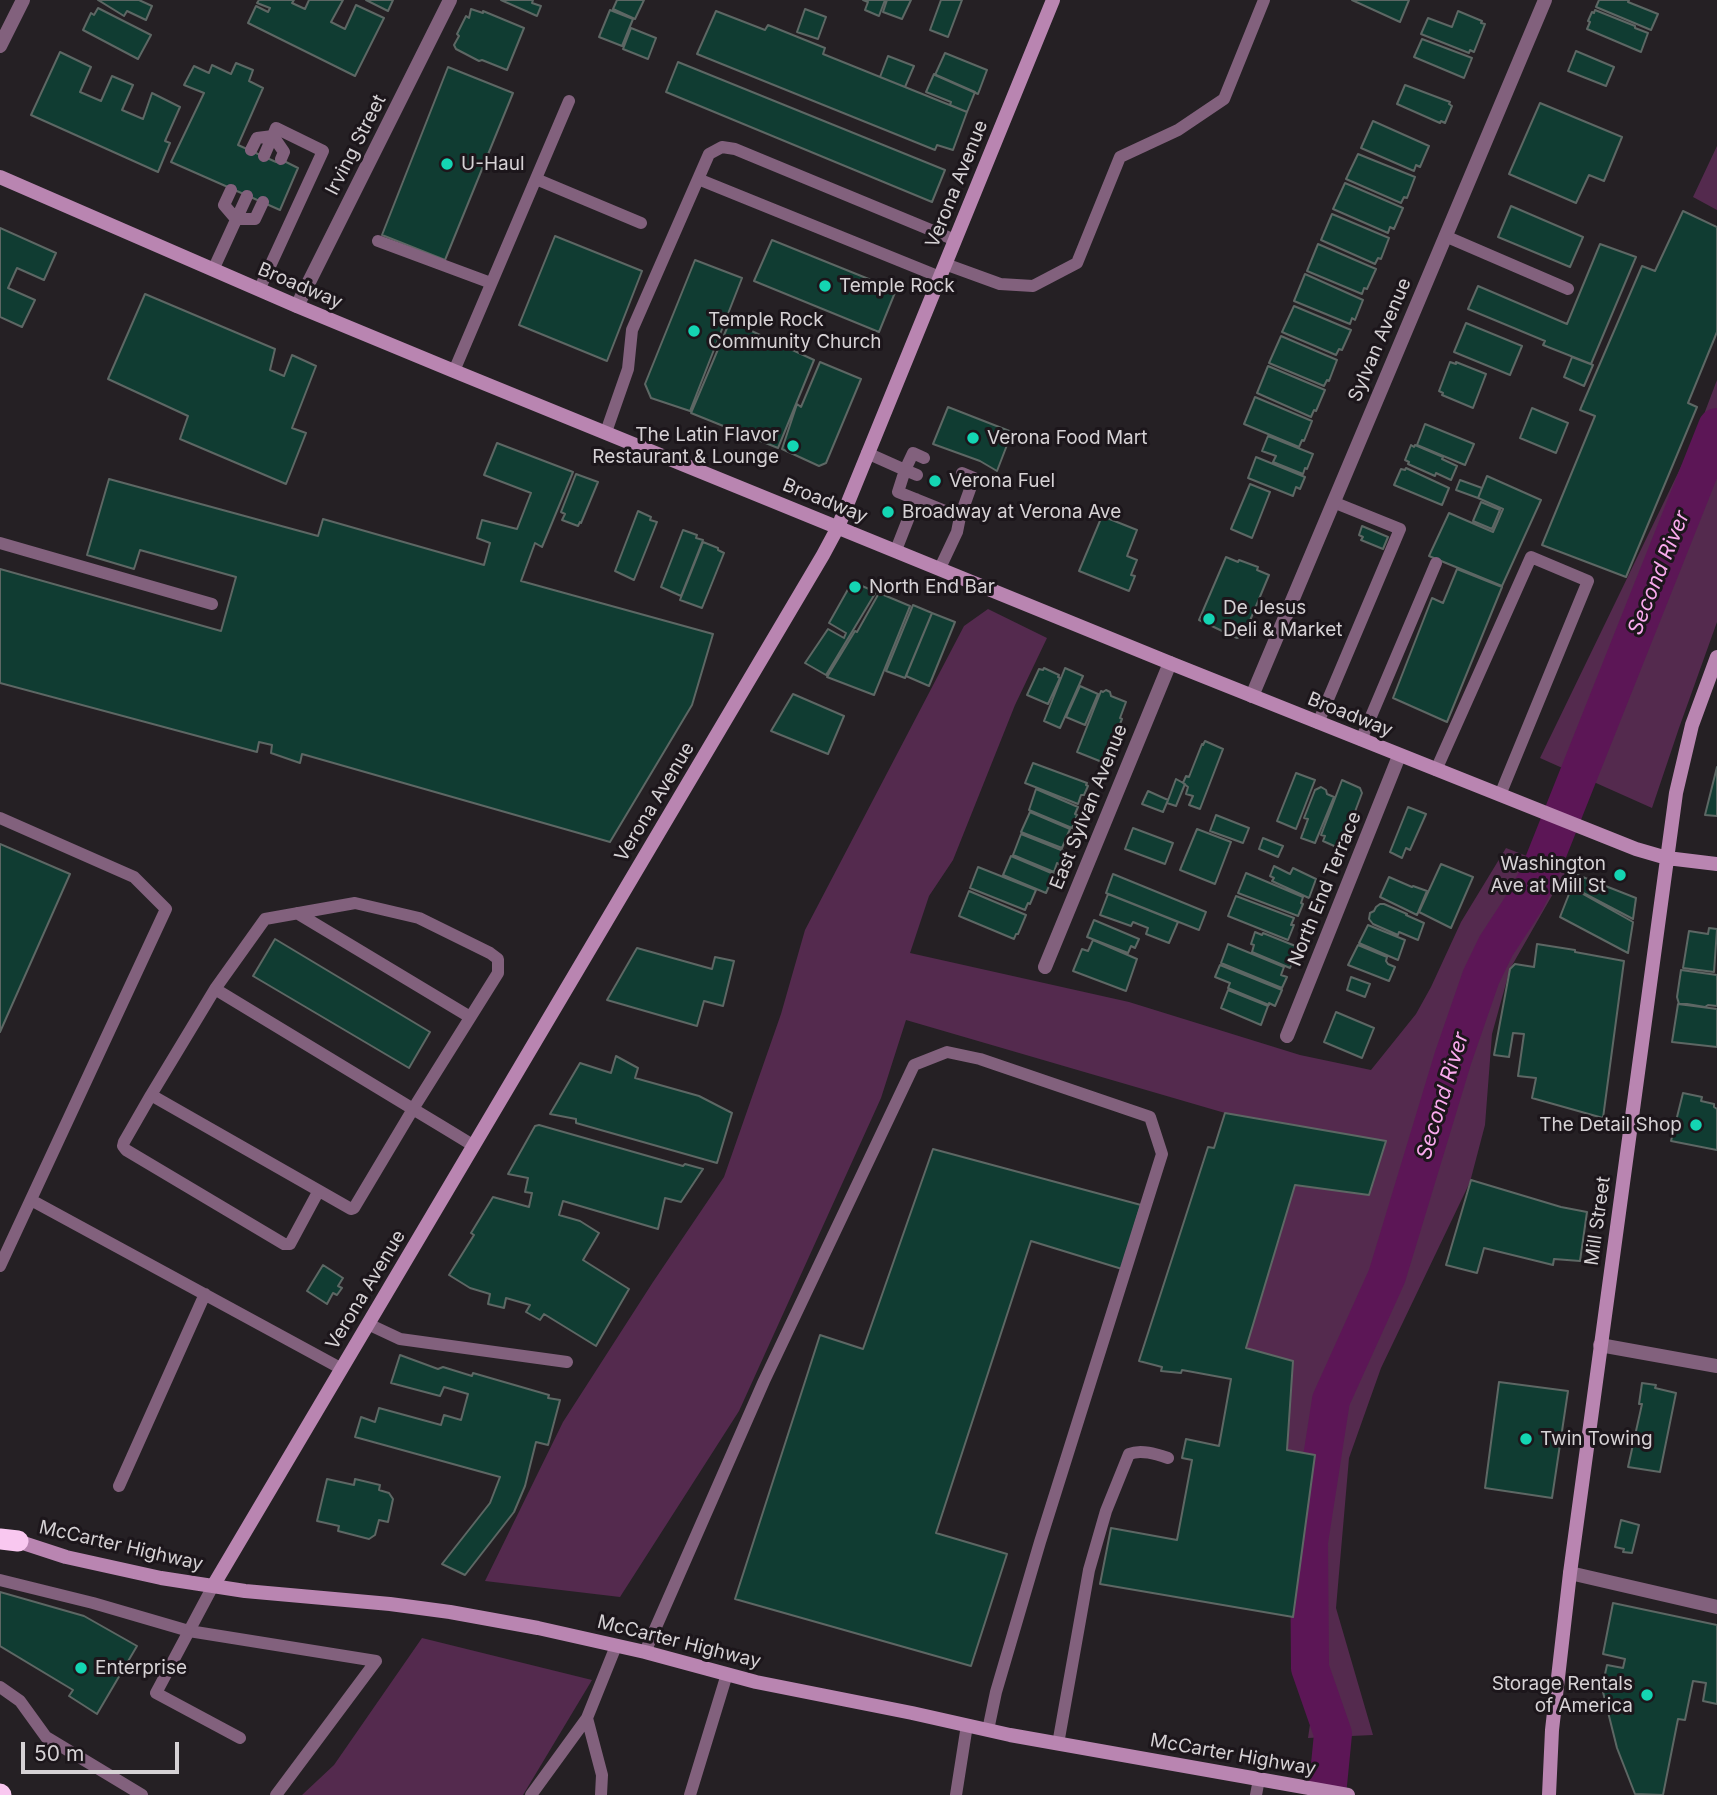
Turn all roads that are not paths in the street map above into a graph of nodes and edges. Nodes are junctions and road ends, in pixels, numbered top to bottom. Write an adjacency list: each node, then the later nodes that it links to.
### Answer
1 (23, 0): 6 (street)
2 (450, 0): 28 (street, Irving Street)
3 (1053, 0): 21 (street, Verona Avenue)
4 (1264, 0): 24 (lane)
5 (1545, 0): 20 (street, Sylvan Avenue)
6 (0, 46)
7 (569, 101): 13 (lane)
8 (273, 136): 9 (lane); 10 (lane); 11 (lane); 27 (lane)
9 (251, 150)
10 (264, 156)
11 (281, 159)
12 (0, 177): 23 (street, Broadway)
13 (536, 179): 19 (lane); 25 (lane)
14 (698, 179): 21 (lane); 24 (lane); 30 (lane)
15 (231, 190): 18 (lane)
16 (247, 195): 18 (lane)
17 (262, 202): 18 (lane)
18 (236, 219): 23 (lane)
19 (641, 223)
20 (1445, 236): 26 (lane); 38 (street, Sylvan Avenue)
21 (955, 240): 24 (street, Verona Avenue)
22 (378, 241): 25 (lane)
23 (214, 270): 27 (street, Broadway)
24 (943, 270): 31 (street, Verona Avenue)
25 (491, 283): 29 (lane)
26 (1568, 289)
27 (259, 290): 28 (street, Broadway)
28 (297, 306): 29 (street, Broadway)
29 (454, 371): 30 (street, Broadway)
30 (606, 432): 40 (street, Broadway)
31 (867, 453): 33 (lane); 40 (street, Verona Avenue)
32 (924, 458): 33 (lane)
33 (911, 472): 37 (lane)
34 (962, 473): 36 (lane)
35 (955, 490): 36 (lane)
36 (968, 495): 39 (lane)
37 (916, 499): 39 (lane); 42 (lane)
38 (1333, 502): 48 (street, Sylvan Avenue); 49 (lane)
39 (960, 517): 44 (lane)
40 (838, 527): 42 (street, Broadway); 64 (street, Verona Avenue)
41 (0, 543): 45 (lane)
42 (896, 550): 44 (street, Broadway)
43 (1436, 563): 50 (lane)
44 (940, 568): 47 (street, Broadway)
45 (212, 604)
46 (1717, 657): 55 (street, Mill Street)
47 (1170, 663): 48 (street, Broadway); 58 (street, East Sylvan Avenue)
48 (1252, 696): 49 (street, Broadway)
49 (1318, 723): 50 (street, Broadway)
50 (1361, 740): 51 (street, Broadway)
51 (1399, 755): 52 (street, Broadway); 61 (street, North End Terrace)
52 (1436, 770): 53 (street, Broadway); 53 (lane)
53 (1500, 795): 55 (street, Broadway)
54 (0, 818): 66 (lane)
55 (1667, 858): 56 (street, Broadway); 70 (street, Mill Street)
56 (1717, 864)
57 (297, 913): 59 (lane); 60 (lane); 60 (lane)
58 (1045, 967)
59 (215, 989): 62 (lane); 63 (lane)
60 (470, 1017): 63 (lane)
61 (1287, 1036)
62 (151, 1095): 65 (lane); 65 (lane)
63 (413, 1109): 64 (lane); 65 (lane)
64 (474, 1146): 69 (street, Verona Avenue)
65 (318, 1192)
66 (31, 1200): 67 (lane); 68 (lane)
67 (0, 1266)
68 (205, 1294): 73 (lane); 75 (lane)
69 (368, 1324): 71 (lane); 73 (street, Verona Avenue)
70 (1600, 1345): 72 (street); 77 (street, Mill Street)
71 (567, 1362)
72 (1717, 1366)
73 (342, 1369): 79 (street, Verona Avenue)
74 (1168, 1458): 90 (lane)
75 (119, 1486)
76 (6, 1539): 79 (street, McCarter Highway)
77 (1570, 1573): 80 (street); 100 (street, Mill Street)
78 (0, 1580): 81 (lane)
79 (213, 1586): 81 (lane); 82 (street, McCarter Highway)
80 (1717, 1607)
81 (189, 1631): 89 (lane); 93 (lane)
82 (616, 1646): 83 (street, McCarter Highway); 86 (lane)
83 (645, 1652): 84 (street, McCarter Highway); 88 (lane)
84 (727, 1674): 87 (street, McCarter Highway); 96 (lane)
85 (0, 1687): 92 (lane)
86 (587, 1718): 94 (lane); 95 (lane)
87 (967, 1726): 88 (street, McCarter Highway); 97 (lane)
88 (988, 1730): 90 (street, McCarter Highway)
89 (240, 1738)
90 (1058, 1744): 91 (street, McCarter Highway)
91 (1259, 1779): 98 (lane); 99 (street, McCarter Highway)
92 (142, 1795)
93 (276, 1795)
94 (531, 1795)
95 (601, 1795)
96 (690, 1795)
97 (956, 1795)
98 (1256, 1795)
99 (1348, 1795)
100 (1549, 1795)

